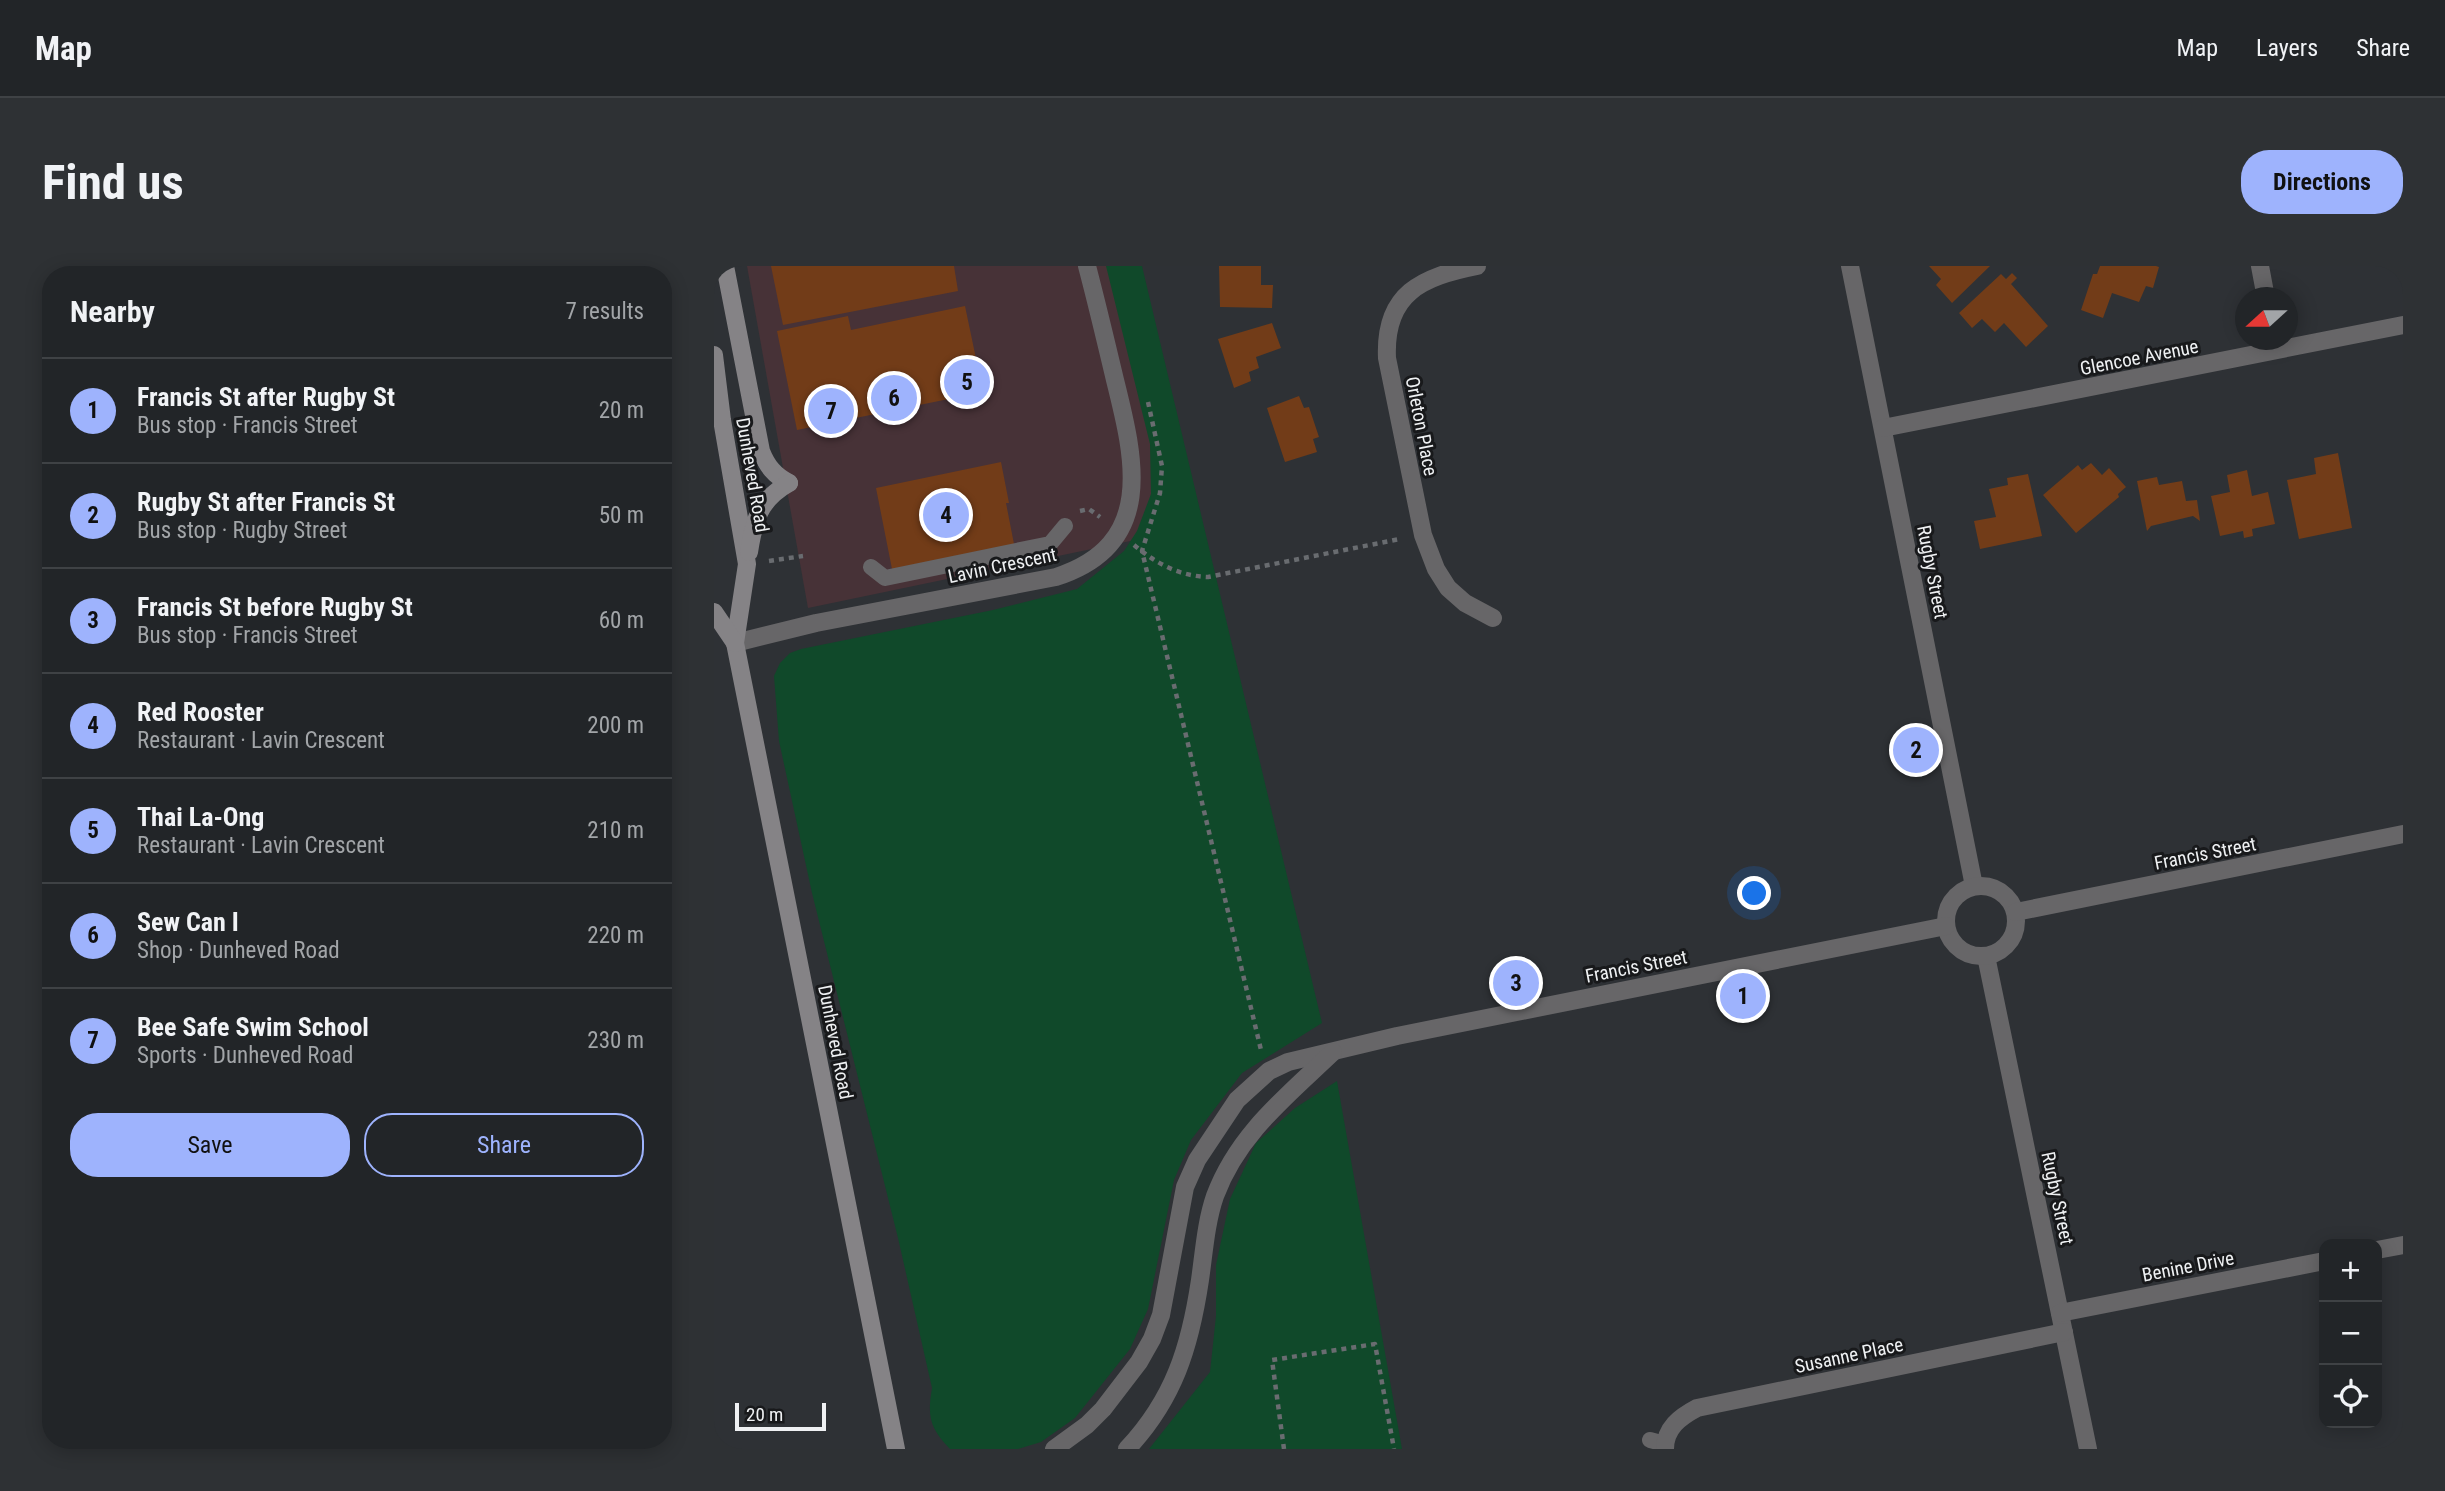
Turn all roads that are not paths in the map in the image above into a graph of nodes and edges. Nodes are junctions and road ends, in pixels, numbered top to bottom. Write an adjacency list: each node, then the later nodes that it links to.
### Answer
1 (725, 266): 13 (main road)
2 (1087, 266): 17 (street, Lavin Crescent)
3 (1478, 266): 16 (street, Orleton Place)
4 (1850, 266): 11 (street, Rugby Street)
5 (2260, 266): 6 (street)
6 (2264, 287)
7 (2403, 326): 8 (street, Glencoe Avenue)
8 (2298, 342)
9 (2252, 350): 11 (street, Glencoe Avenue)
10 (714, 355): 13 (main road, Dunheved Road)
11 (1883, 428): 19 (street, Rugby Street)
12 (1065, 526): 14 (lane)
13 (756, 563): 17 (main road, Dunheved Road)
14 (871, 567)
15 (714, 612): 17 (main road, Dunheved Road)
16 (1493, 618)
17 (735, 642): 30 (main road, Dunheved Road)
18 (2403, 834): 20 (street, Francis Street)
19 (1974, 886): 20 (street); 21 (street)
20 (2016, 912): 22 (street)
21 (1945, 926): 22 (street); 23 (street, Francis Street)
22 (1986, 956): 27 (street, Rugby Street)
23 (1336, 1050): 31 (street, Francis Street); 32 (street)
24 (2403, 1245): 25 (street)
25 (2382, 1250)
26 (2319, 1262): 27 (street, Benine Drive)
27 (2060, 1313): 28 (street, Rugby Street)
28 (2064, 1332): 29 (street, Susanne Place); 33 (street, Rugby Street)
29 (1660, 1444)
30 (896, 1449)
31 (1054, 1449)
32 (1127, 1449)
33 (2088, 1449)

